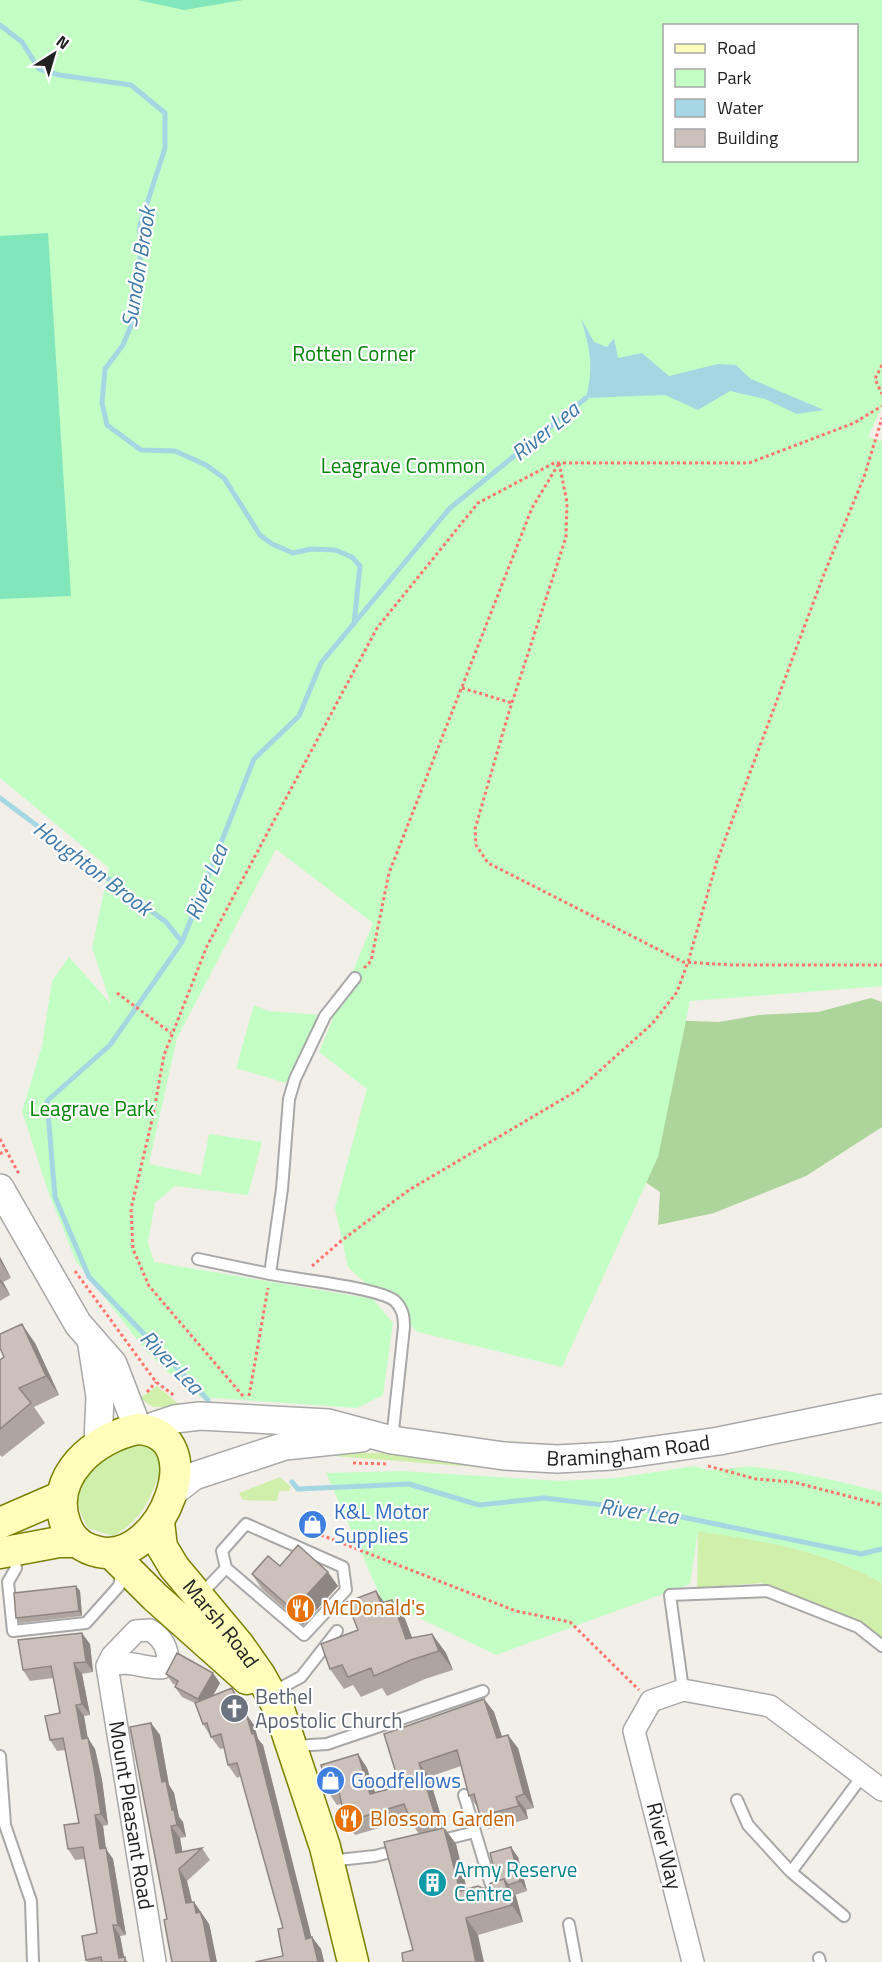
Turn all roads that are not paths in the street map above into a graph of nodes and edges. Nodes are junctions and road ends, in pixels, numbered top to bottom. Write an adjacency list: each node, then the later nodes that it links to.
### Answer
1 (355, 978): 4 (lane)
2 (12, 1186): 5 (street)
3 (198, 1258): 4 (lane)
4 (270, 1274): 8 (lane)
5 (90, 1338): 7 (street); 9 (street)
6 (882, 1408): 8 (street, Bramingham Road)
7 (141, 1429): 8 (street, Bramingham Road); 9 (main road); 10 (main road)
8 (381, 1438): 10 (street, Bramingham Road)
9 (98, 1443): 11 (main road)
10 (172, 1493): 12 (main road)
11 (60, 1497): 13 (main road); 14 (main road)
12 (159, 1522): 15 (main road); 17 (main road, Marsh Road)
13 (8, 1541): 14 (main road); 15 (lane)
14 (68, 1542): 15 (main road)
15 (118, 1559): 24 (main road, Marsh Road)
16 (226, 1568): 16 (lane); 17 (lane)
17 (194, 1593): 23 (main road, Marsh Road)
18 (337, 1631): 23 (lane)
19 (882, 1646): 21 (lane)
20 (107, 1666): 40 (street, Mount Pleasant Road)
21 (683, 1690): 26 (street); 43 (street, River Way)
22 (483, 1691): 24 (lane)
23 (271, 1693): 24 (main road, Marsh Road)
24 (289, 1737): 34 (main road, Marsh Road)
25 (0, 1756): 30 (lane)
26 (863, 1775): 27 (street); 35 (lane)
27 (882, 1790)
28 (464, 1795): 31 (lane)
29 (737, 1800): 35 (lane)
30 (3, 1828): 39 (lane)
31 (475, 1832): 32 (lane); 36 (lane)
32 (431, 1843)
33 (409, 1848): 34 (lane)
34 (329, 1861): 41 (main road, Marsh Road)
35 (791, 1872): 37 (lane)
36 (495, 1898)
37 (844, 1916)
38 (568, 1924): 42 (lane)
39 (33, 1962)
40 (155, 1962)
41 (353, 1962)
42 (576, 1962)
43 (693, 1962)

